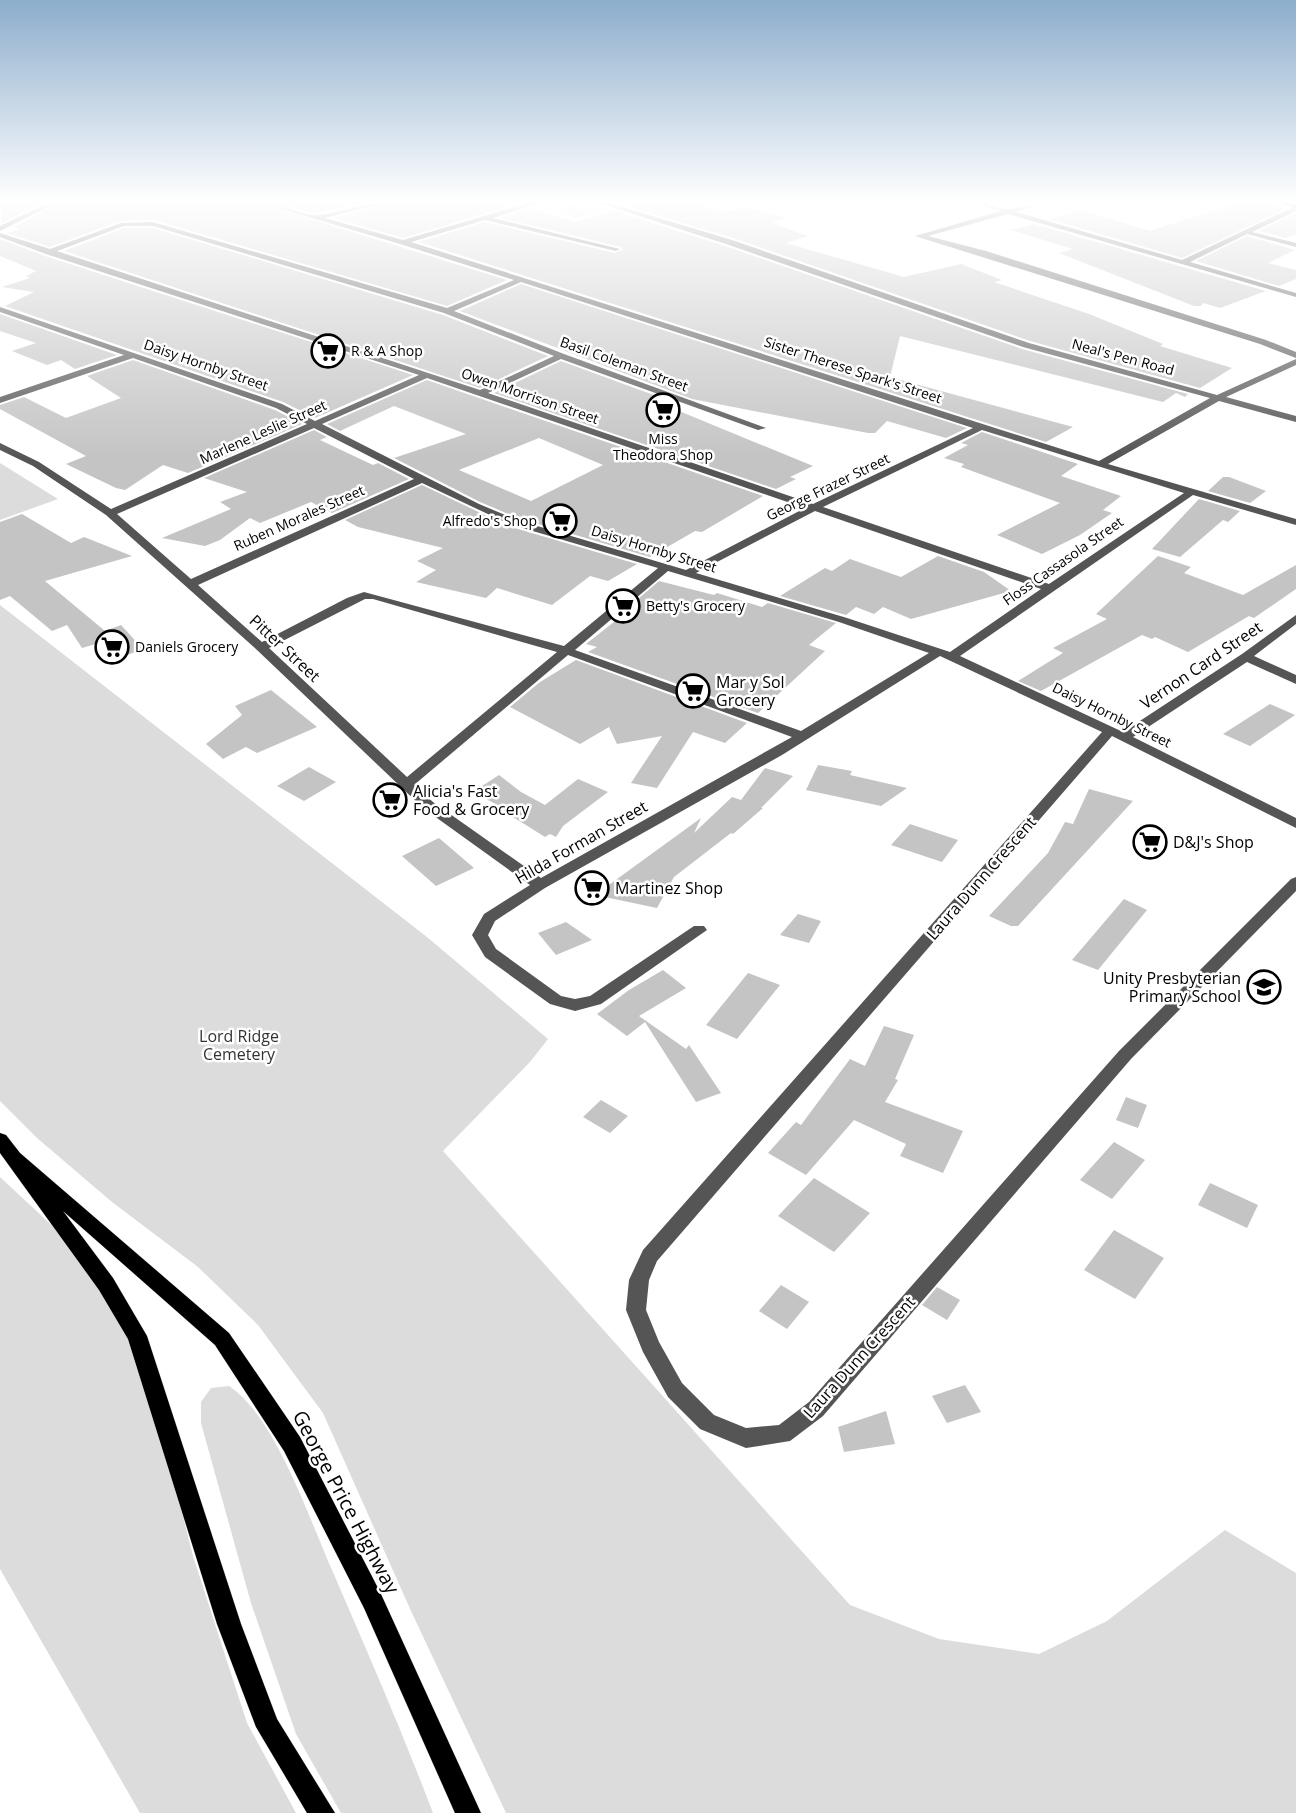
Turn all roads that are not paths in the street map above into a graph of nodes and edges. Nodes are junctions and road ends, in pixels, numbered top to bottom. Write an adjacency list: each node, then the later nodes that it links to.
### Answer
1 (159, 288): 15 (street, Owen Morrison Street)
2 (368, 288): 10 (street, Basil Coleman Street)
3 (503, 288): 10 (street)
4 (550, 288): 21 (street, Sister Therese Spark's Street)
5 (861, 288): 17 (street, Neal's Pen Road)
6 (1092, 288): 11 (street)
7 (1269, 288): 8 (street)
8 (1296, 295)
9 (0, 309): 12 (street, Daisy Hornby Street)
10 (447, 311): 13 (street, Basil Coleman Street)
11 (1296, 354)
12 (130, 356): 18 (street); 20 (street, Daisy Hornby Street)
13 (561, 356): 16 (street); 22 (street, Basil Coleman Street)
14 (1296, 362): 17 (street)
15 (427, 375): 16 (street, Owen Morrison Street); 20 (street, Marlene Leslie Street)
16 (481, 393): 27 (street, Owen Morrison Street)
17 (1217, 398): 19 (street, Neal's Pen Road); 24 (street)
18 (0, 400)
19 (1296, 419)
20 (315, 424): 25 (street, Daisy Hornby Street); 28 (street, Marlene Leslie Street)
21 (984, 426): 24 (street, Sister Therese Spark's Street); 27 (street, George Frazer Street)
22 (761, 428)
23 (0, 446): 28 (street, Pitter Street)
24 (1100, 465): 26 (street, Sister Therese Spark's Street)
25 (422, 479): 30 (street, Daisy Hornby Street); 32 (street, Ruben Morales Street)
26 (1192, 491): 29 (street, Sister Therese Spark's Street); 33 (street, Floss Cassasola Street)
27 (816, 507): 31 (street, George Frazer Street); 33 (street, Owen Morrison Street)
28 (110, 513): 32 (street, Pitter Street)
29 (1296, 522)
30 (665, 568): 31 (street, Daisy Hornby Street); 36 (street)
31 (686, 574): 37 (street, Daisy Hornby Street)
32 (190, 584): 35 (street, Pitter Street)
33 (1049, 588): 37 (street, Floss Cassasola Street)
34 (1296, 618): 38 (street, Vernon Card Street)
35 (261, 647): 36 (street); 42 (street, Pitter Street)
36 (567, 651): 41 (street); 42 (street)
37 (945, 654): 40 (street, Daisy Hornby Street); 41 (street, Hilda Forman Street)
38 (1246, 657): 39 (street); 40 (street, Vernon Card Street)
39 (1296, 680)
40 (1117, 734): 43 (street, Daisy Hornby Street); 44 (street, Laura Dunn Crescent)
41 (802, 736): 45 (street, Hilda Forman Street)
42 (406, 785): 45 (street, Pitter Street)
43 (1296, 824)
44 (1296, 882)
45 (540, 885): 46 (street, Hilda Forman Street)
46 (699, 930)
47 (0, 1140): 48 (main road, George Price Highway)
48 (16, 1159): 49 (main road, George Price Highway); 50 (main road, George Price Highway)
49 (322, 1813)
50 (468, 1813)

